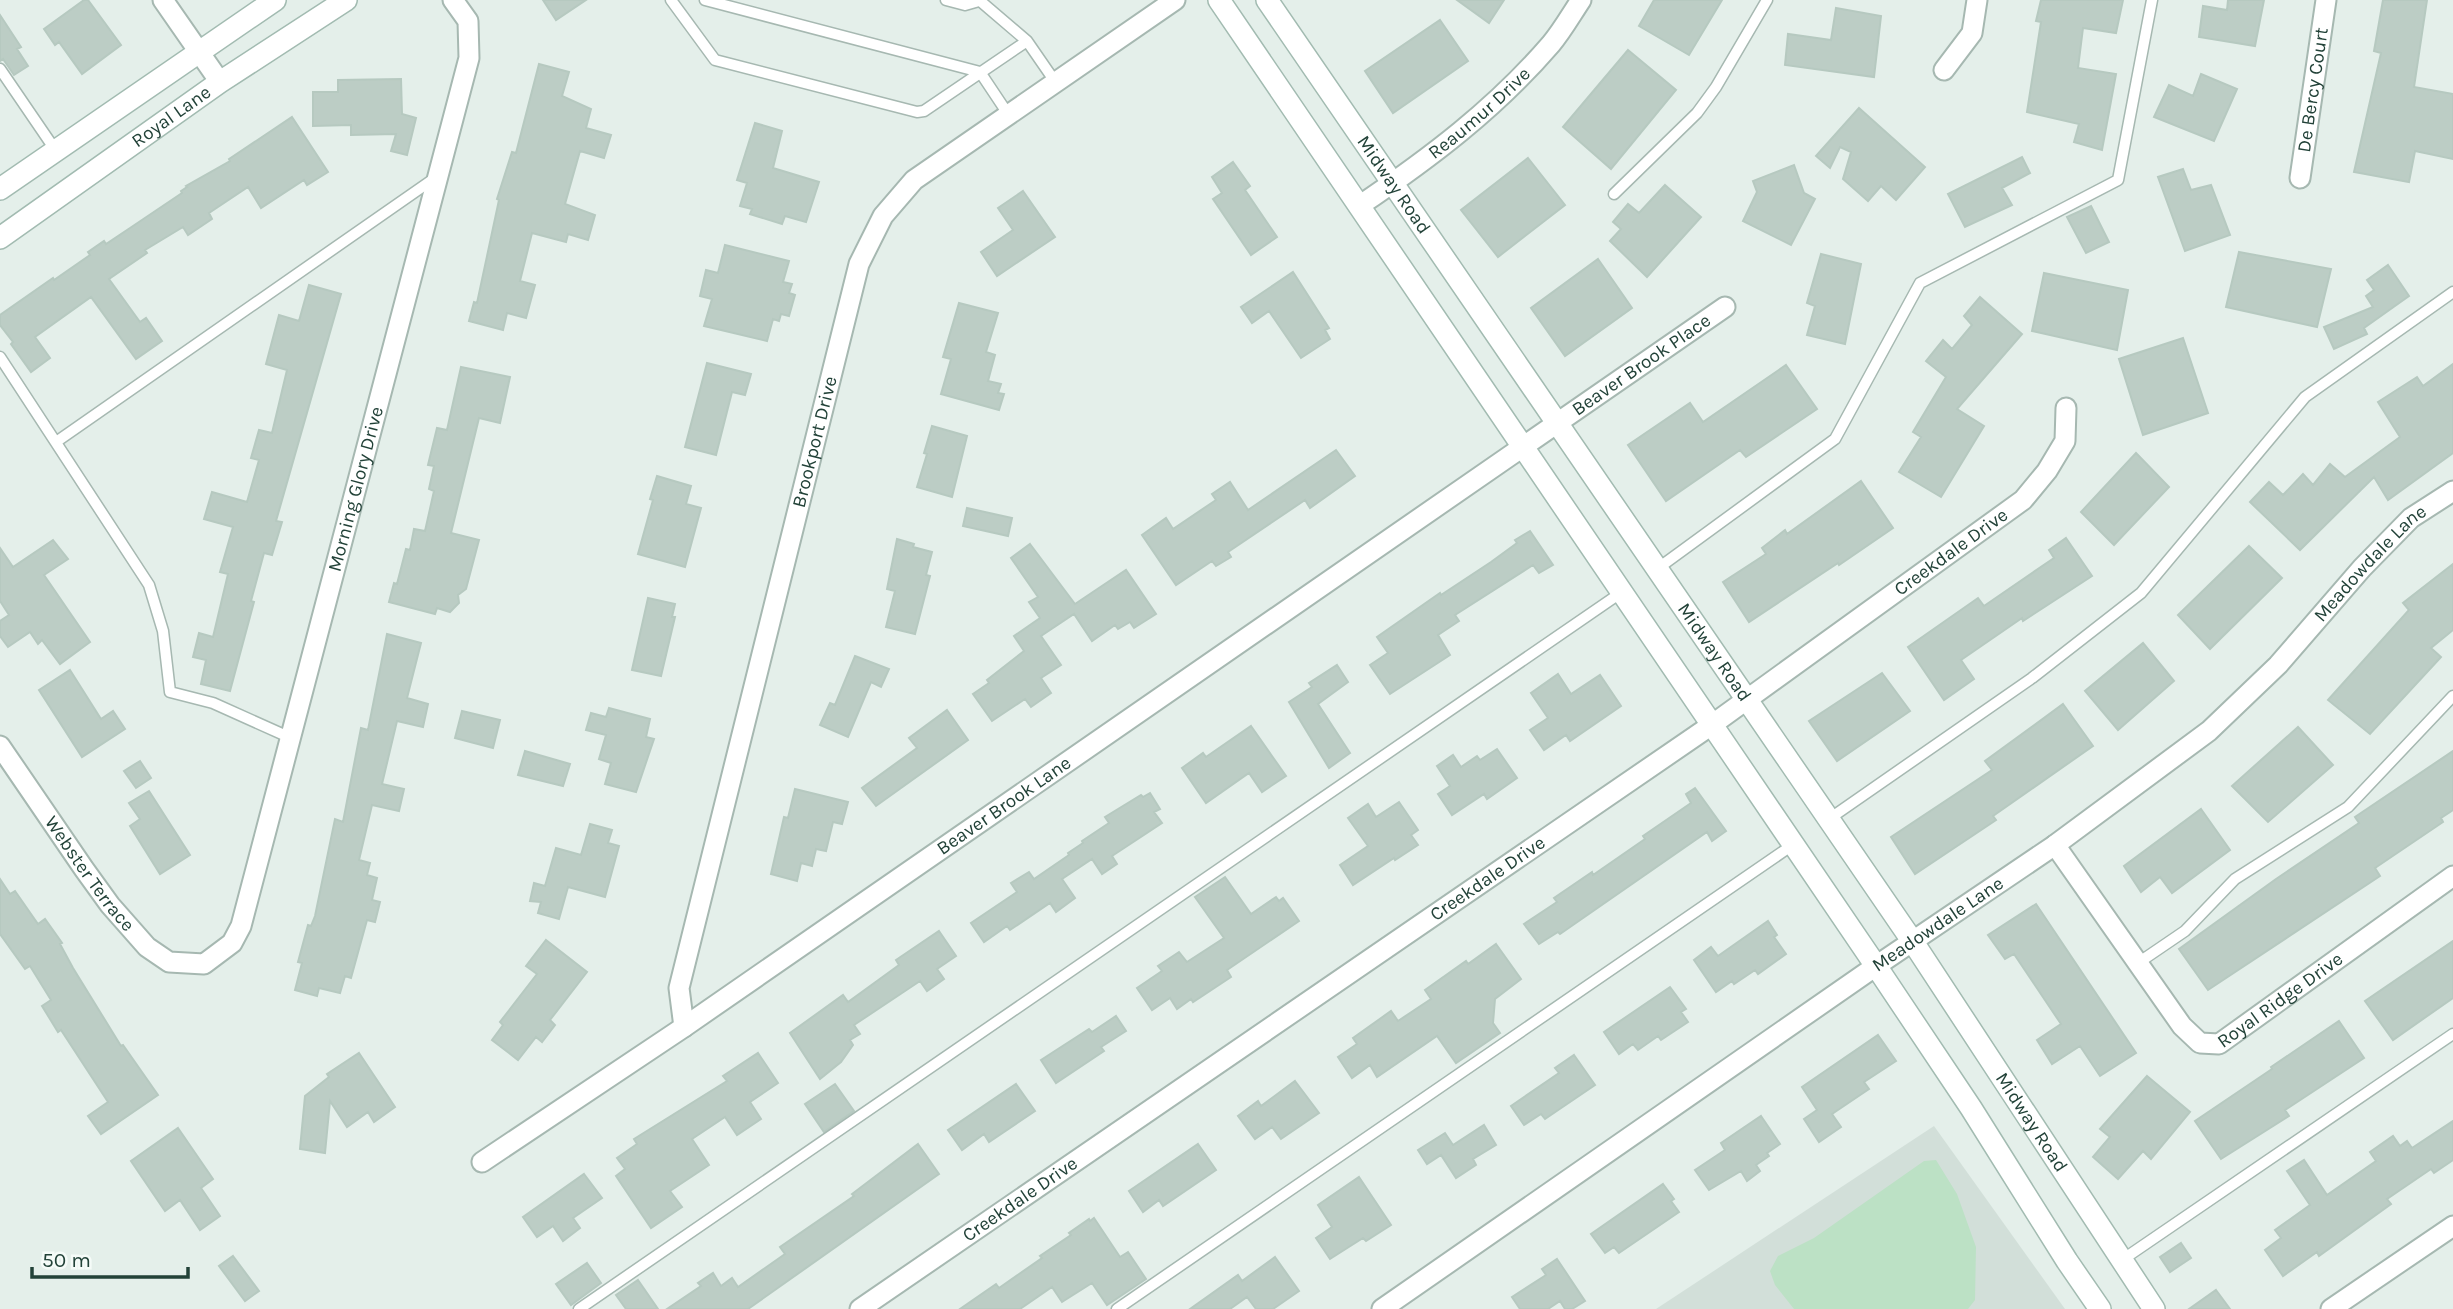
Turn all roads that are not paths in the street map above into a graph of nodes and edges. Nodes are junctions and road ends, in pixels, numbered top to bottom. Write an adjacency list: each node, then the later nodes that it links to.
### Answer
1 (163, 0): 18 (street)
2 (275, 0): 18 (main road, Royal Lane)
3 (346, 0): 22 (main road, Royal Lane)
4 (453, 0): 26 (street, Morning Glory Drive)
5 (705, 0): 21 (lane)
6 (946, 0): 7 (lane)
7 (979, 0): 17 (lane)
8 (1175, 0): 23 (street, Brookport Drive)
9 (1219, 0): 31 (main road, Midway Road)
10 (1267, 0): 28 (main road, Midway Road)
11 (1581, 0): 28 (street, Reaumur Drive)
12 (1767, 0): 30 (lane)
13 (1977, 0): 20 (street)
14 (2152, 0): 41 (lane)
15 (2326, 0): 27 (street, De Bercy Court)
16 (677, 2): 21 (lane)
17 (1027, 41): 21 (lane); 23 (lane)
18 (198, 52): 22 (street); 25 (main road, Royal Lane)
19 (0, 69): 25 (lane)
20 (1944, 70)
21 (980, 72): 24 (lane)
22 (220, 82): 32 (main road, Royal Lane)
23 (1056, 83): 24 (street, Brookport Drive)
24 (1008, 114): 56 (street, Brookport Drive)
25 (55, 151): 29 (main road, Royal Lane)
26 (439, 176): 38 (lane); 46 (street, Morning Glory Drive)
27 (2300, 178)
28 (1393, 184): 31 (street, Reaumur Drive); 37 (main road, Midway Road)
29 (0, 189)
30 (1614, 194)
31 (1359, 206): 39 (main road, Midway Road)
32 (0, 237)
33 (2453, 292): 48 (lane)
34 (1725, 307): 37 (street, Beaver Brook Place)
35 (0, 357): 38 (lane)
36 (2066, 408): 44 (street, Creekdale Drive)
37 (1557, 424): 39 (street, Beaver Brook Place); 41 (main road, Midway Road)
38 (56, 442): 46 (lane)
39 (1524, 448): 42 (main road, Midway Road); 56 (street, Beaver Brook Lane)
40 (2453, 491): 50 (street, Meadowdale Lane)
41 (1657, 569): 44 (main road, Midway Road)
42 (1623, 592): 45 (main road, Midway Road); 61 (lane)
43 (2453, 696): 53 (lane)
44 (1746, 700): 45 (street, Creekdale Drive); 48 (main road, Midway Road)
45 (1713, 724): 49 (main road, Midway Road); 62 (street, Creekdale Drive)
46 (291, 738): 54 (street, Morning Glory Drive)
47 (0, 746): 54 (street, Webster Terrace)
48 (1828, 820): 52 (main road, Midway Road)
49 (1794, 844): 55 (main road, Midway Road); 63 (lane)
50 (2056, 845): 52 (street, Meadowdale Lane); 53 (street, Royal Ridge Drive)
51 (2453, 876): 53 (street, Royal Ridge Drive)
52 (1913, 942): 55 (street, Meadowdale Lane); 60 (main road, Midway Road)
53 (2138, 963)
54 (204, 964)
55 (1876, 966): 64 (street, Meadowdale Lane); 65 (main road, Midway Road)
56 (684, 1027): 58 (street, Beaver Brook Lane)
57 (2453, 1034): 60 (lane)
58 (482, 1162)
59 (2453, 1226): 67 (street)
60 (2121, 1260): 66 (main road, Midway Road)
61 (579, 1309)
62 (860, 1309)
63 (1117, 1309)
64 (1382, 1309)
65 (2100, 1309)
66 (2154, 1309)
67 (2331, 1309)

